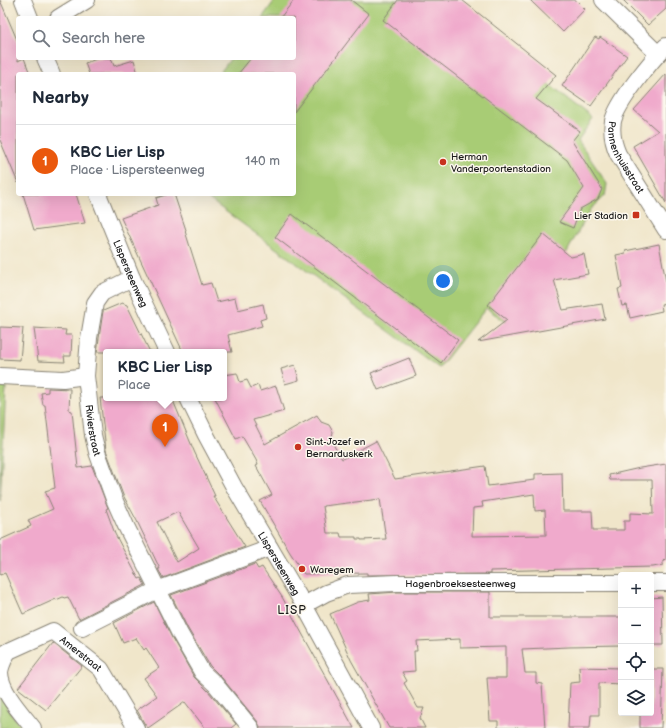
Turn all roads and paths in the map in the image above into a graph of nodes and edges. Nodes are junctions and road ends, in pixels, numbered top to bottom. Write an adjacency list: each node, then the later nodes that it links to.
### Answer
1 (23, 0): 4 (street)
2 (87, 0): 5 (street)
3 (603, 0): 6 (street)
4 (29, 16)
5 (61, 16)
6 (662, 50): 10 (street, Pannenhuisstraat)
7 (47, 60): 8 (street)
8 (51, 72)
9 (99, 196): 11 (street, Lispersteenweg)
10 (666, 230)
11 (132, 278): 12 (street, Lispersteenweg); 14 (street, Rivierstraat)
12 (166, 349)
13 (0, 376): 14 (street)
14 (86, 376): 20 (street, Rivierstraat)
15 (189, 401): 16 (street, Lispersteenweg)
16 (270, 548): 20 (street); 21 (street, Lispersteenweg)
17 (618, 583): 21 (street, Hagenbroeksesteenweg)
18 (654, 583): 19 (street)
19 (666, 583)
20 (157, 590): 22 (street); 26 (street, Rivierstraat)
21 (304, 605): 27 (street, Lispersteenweg)
22 (82, 628)
23 (4, 653): 24 (street); 25 (street, Amerstraat)
24 (33, 728)
25 (136, 728)
26 (251, 728)
27 (371, 728)

